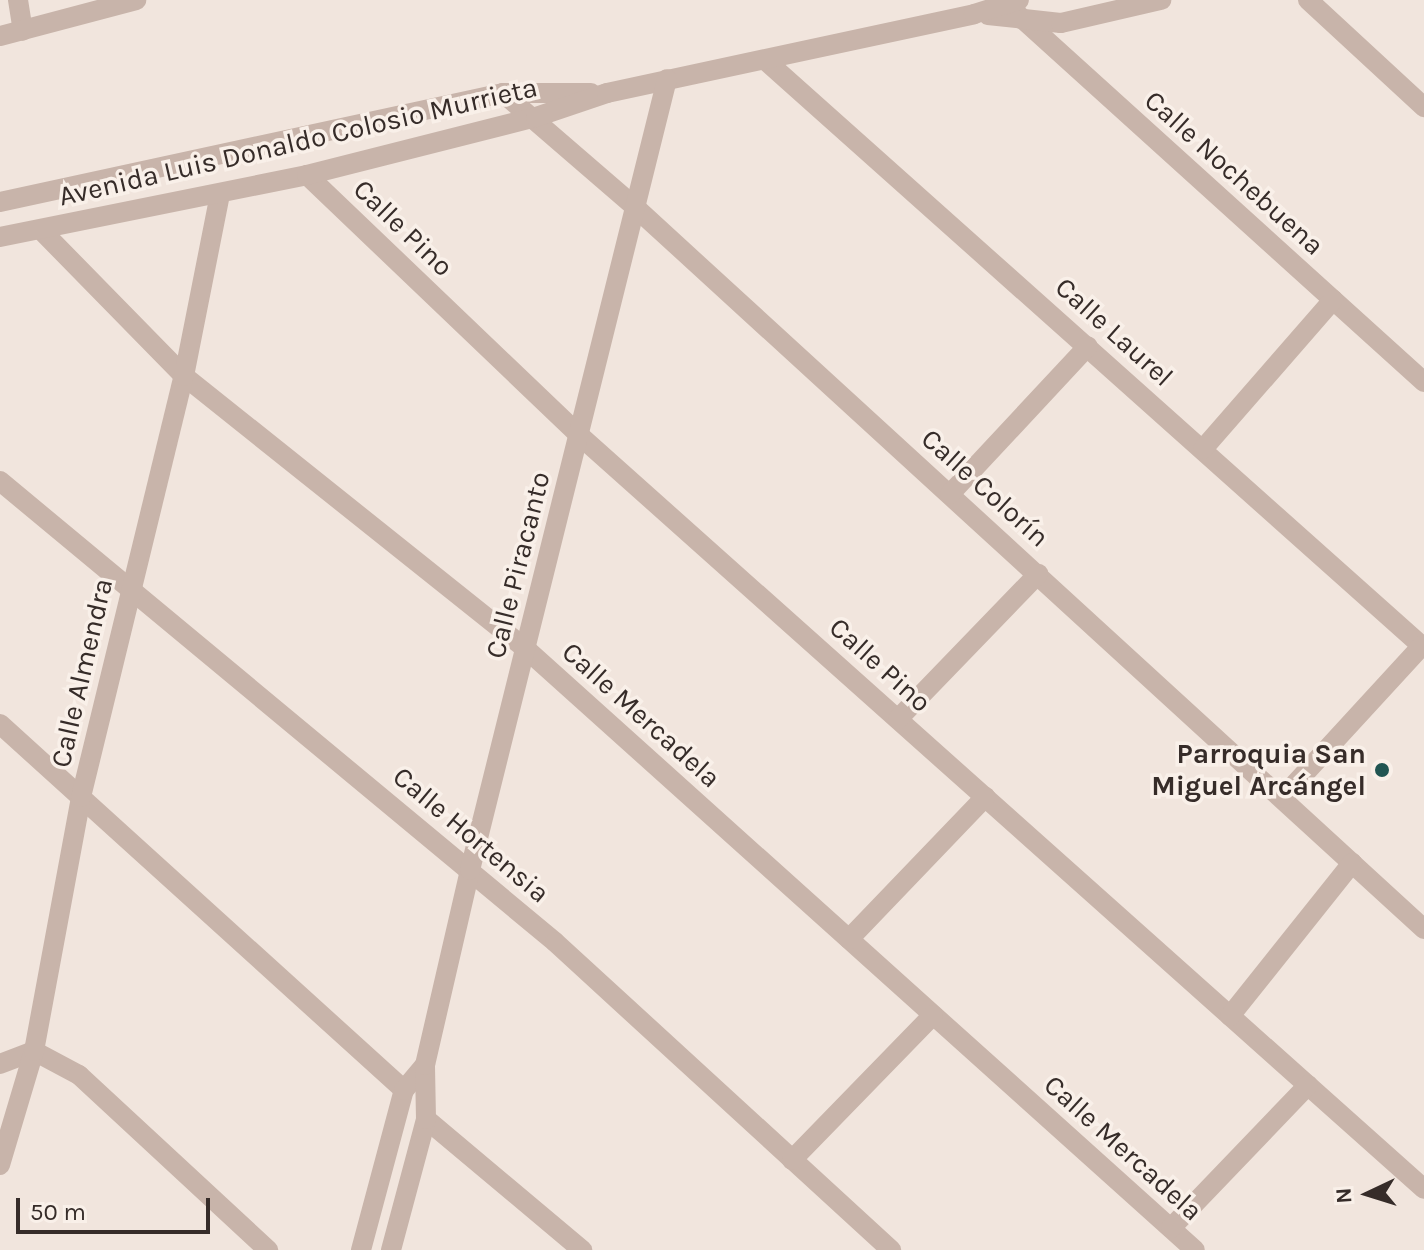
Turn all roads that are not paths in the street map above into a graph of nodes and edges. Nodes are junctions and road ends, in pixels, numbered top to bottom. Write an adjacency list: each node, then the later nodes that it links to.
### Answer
1 (18, 0): 6 (street)
2 (136, 0): 6 (street)
3 (1161, 0): 5 (street, Avenida Luis Donaldo Colosio Murrieta)
4 (1308, 0): 12 (street)
5 (1016, 7): 8 (street, Avenida Luis Donaldo Colosio Murrieta); 20 (street, Calle Nochebuena)
6 (23, 31): 7 (street)
7 (0, 36)
8 (765, 60): 9 (street, Avenida Luis Donaldo Colosio Murrieta); 21 (street, Calle Laurel)
9 (667, 79): 11 (street, Avenida Luis Donaldo Colosio Murrieta); 17 (street, Calle Piracanto)
10 (503, 93): 11 (street, Avenida Luis Donaldo Colosio Murrieta); 13 (street, Calle Colorín); 16 (street, Avenida Luis Donaldo Colosio Murrieta)
11 (607, 93): 13 (street, Avenida Luis Donaldo Colosio Murrieta)
12 (1424, 107)
13 (536, 117): 14 (street, Avenida Luis Donaldo Colosio Murrieta); 17 (street, Calle Colorín)
14 (307, 175): 15 (street, Avenida Luis Donaldo Colosio Murrieta); 24 (street, Calle Pino)
15 (220, 194): 18 (street, Avenida Luis Donaldo Colosio Murrieta); 22 (street, Calle Almendra)
16 (0, 202)
17 (636, 208): 24 (street, Calle Piracanto); 27 (street, Calle Colorín)
18 (42, 231): 19 (street, Avenida Luis Donaldo Colosio Murrieta); 22 (street, Calle Mercadela)
19 (0, 237)
20 (1333, 300): 23 (street, Calle Nochebuena); 25 (street)
21 (1088, 346): 25 (street, Calle Laurel); 27 (street)
22 (184, 376): 29 (street, Calle Almendra); 31 (street, Calle Mercadela)
23 (1424, 382)
24 (579, 435): 31 (street, Calle Piracanto); 32 (street, Calle Pino)
25 (1203, 449): 30 (street, Calle Laurel)
26 (0, 481): 29 (street, Calle Hortensia)
27 (950, 494): 28 (street, Calle Colorín)
28 (1038, 574): 32 (street); 36 (street, Calle Colorín)
29 (131, 587): 34 (street, Calle Almendra); 38 (street, Calle Hortensia)
30 (1423, 647): 36 (street)
31 (526, 649): 38 (street, Calle Piracanto); 40 (street, Calle Mercadela)
32 (898, 719): 35 (street, Calle Pino)
33 (0, 724): 34 (street)
34 (81, 797): 43 (street, Calle Almendra); 47 (street)
35 (985, 797): 40 (street); 42 (street, Calle Pino)
36 (1282, 798): 37 (street, Calle Colorín)
37 (1352, 863): 39 (street, Calle Colorín); 42 (street)
38 (470, 870): 45 (street, Calle Piracanto); 49 (street, Calle Hortensia)
39 (1424, 929)
40 (849, 939): 41 (street, Calle Mercadela)
41 (933, 1015): 49 (street); 52 (street, Calle Mercadela)
42 (1230, 1016): 46 (street, Calle Pino)
43 (34, 1051): 44 (street); 50 (street, Calle Almendra); 54 (street)
44 (0, 1064)
45 (425, 1065): 47 (street, Calle Piracanto); 48 (street, Calle Piracanto)
46 (1308, 1085): 51 (street, Calle Pino); 52 (street)
47 (404, 1090): 55 (street, Calle Piracanto)
48 (426, 1119): 56 (street, Calle Piracanto); 57 (street)
49 (792, 1160): 53 (street, Calle Hortensia)
50 (0, 1165)
51 (1424, 1189)
52 (1171, 1228): 58 (street, Calle Mercadela)
53 (879, 1246)
54 (268, 1250)
55 (361, 1250)
56 (391, 1250)
57 (582, 1250)
58 (1195, 1250)

